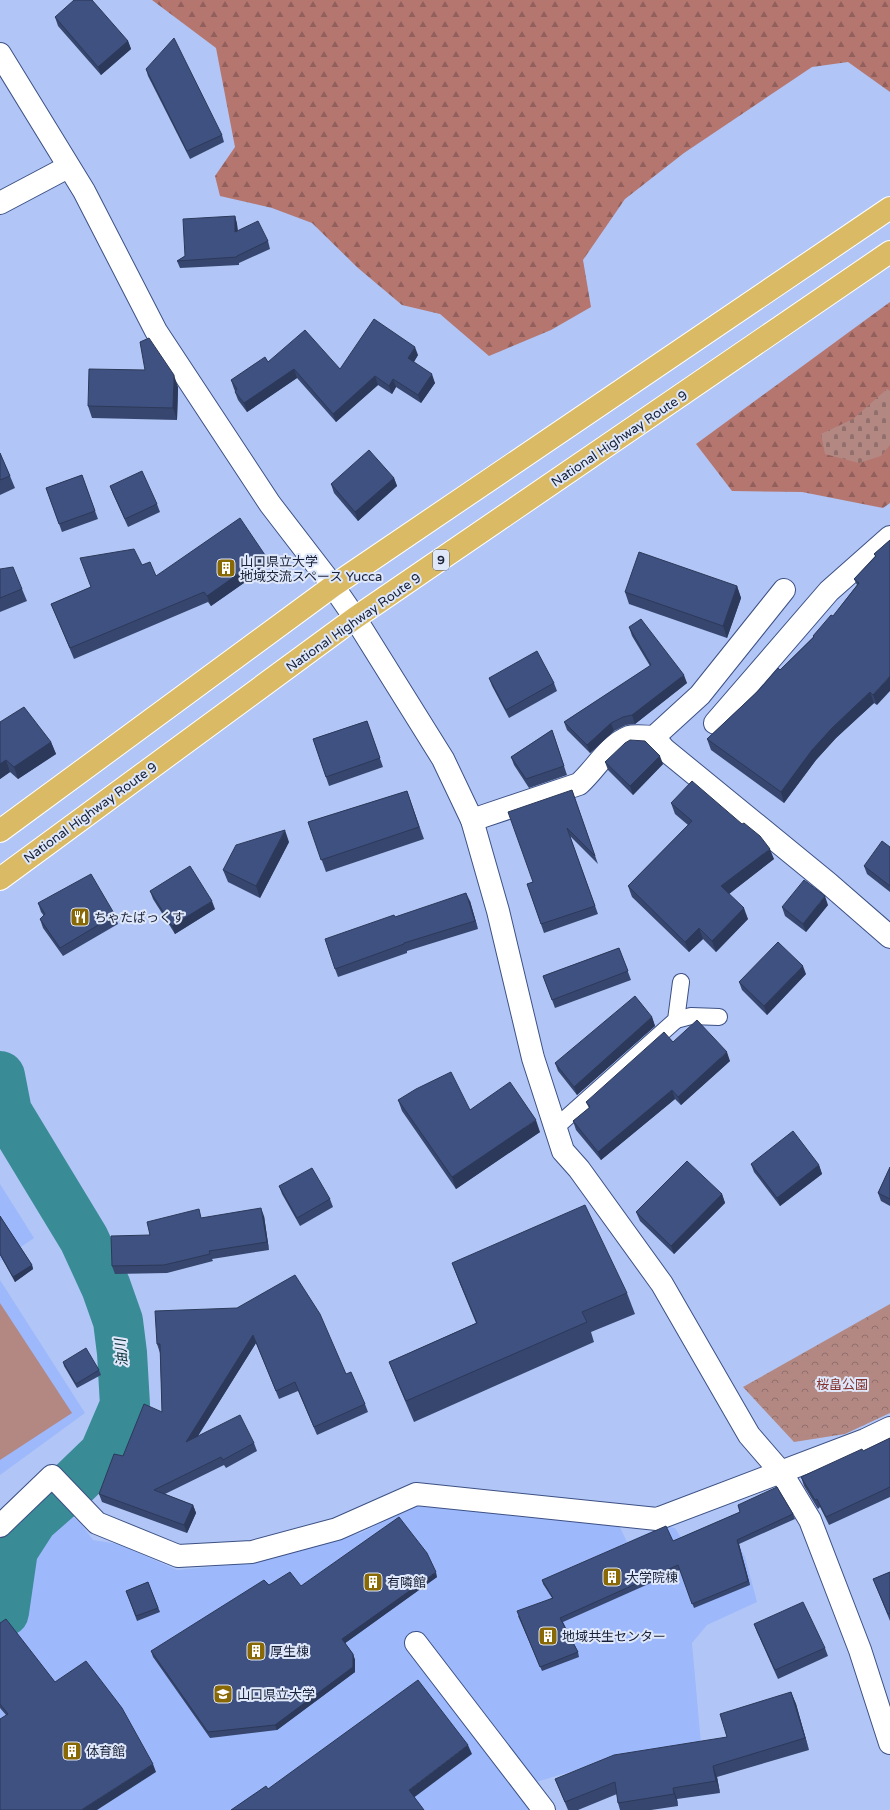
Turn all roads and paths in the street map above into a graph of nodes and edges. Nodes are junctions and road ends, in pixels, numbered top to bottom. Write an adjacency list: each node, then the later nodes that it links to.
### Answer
1 (0, 54): 2 (street)
2 (68, 167): 3 (street); 7 (street)
3 (0, 203)
4 (890, 208): 7 (highway)
5 (890, 252): 9 (highway, National Highway Route 9 / 9)
6 (890, 537): 10 (street)
7 (333, 586): 9 (street); 13 (highway)
8 (784, 590): 11 (street)
9 (355, 618): 12 (street); 14 (highway, National Highway Route 9 / 9)
10 (715, 723)
11 (654, 737): 12 (street); 15 (street)
12 (472, 820): 19 (street)
13 (0, 831)
14 (0, 878)
15 (890, 937)
16 (681, 982): 18 (lane)
17 (719, 1017): 18 (lane)
18 (676, 1020): 19 (lane)
19 (556, 1128): 21 (street)
20 (890, 1428): 21 (street)
21 (781, 1472): 22 (street); 24 (street)
22 (0, 1526)
23 (416, 1643): 25 (street)
24 (890, 1743)
25 (544, 1810)

